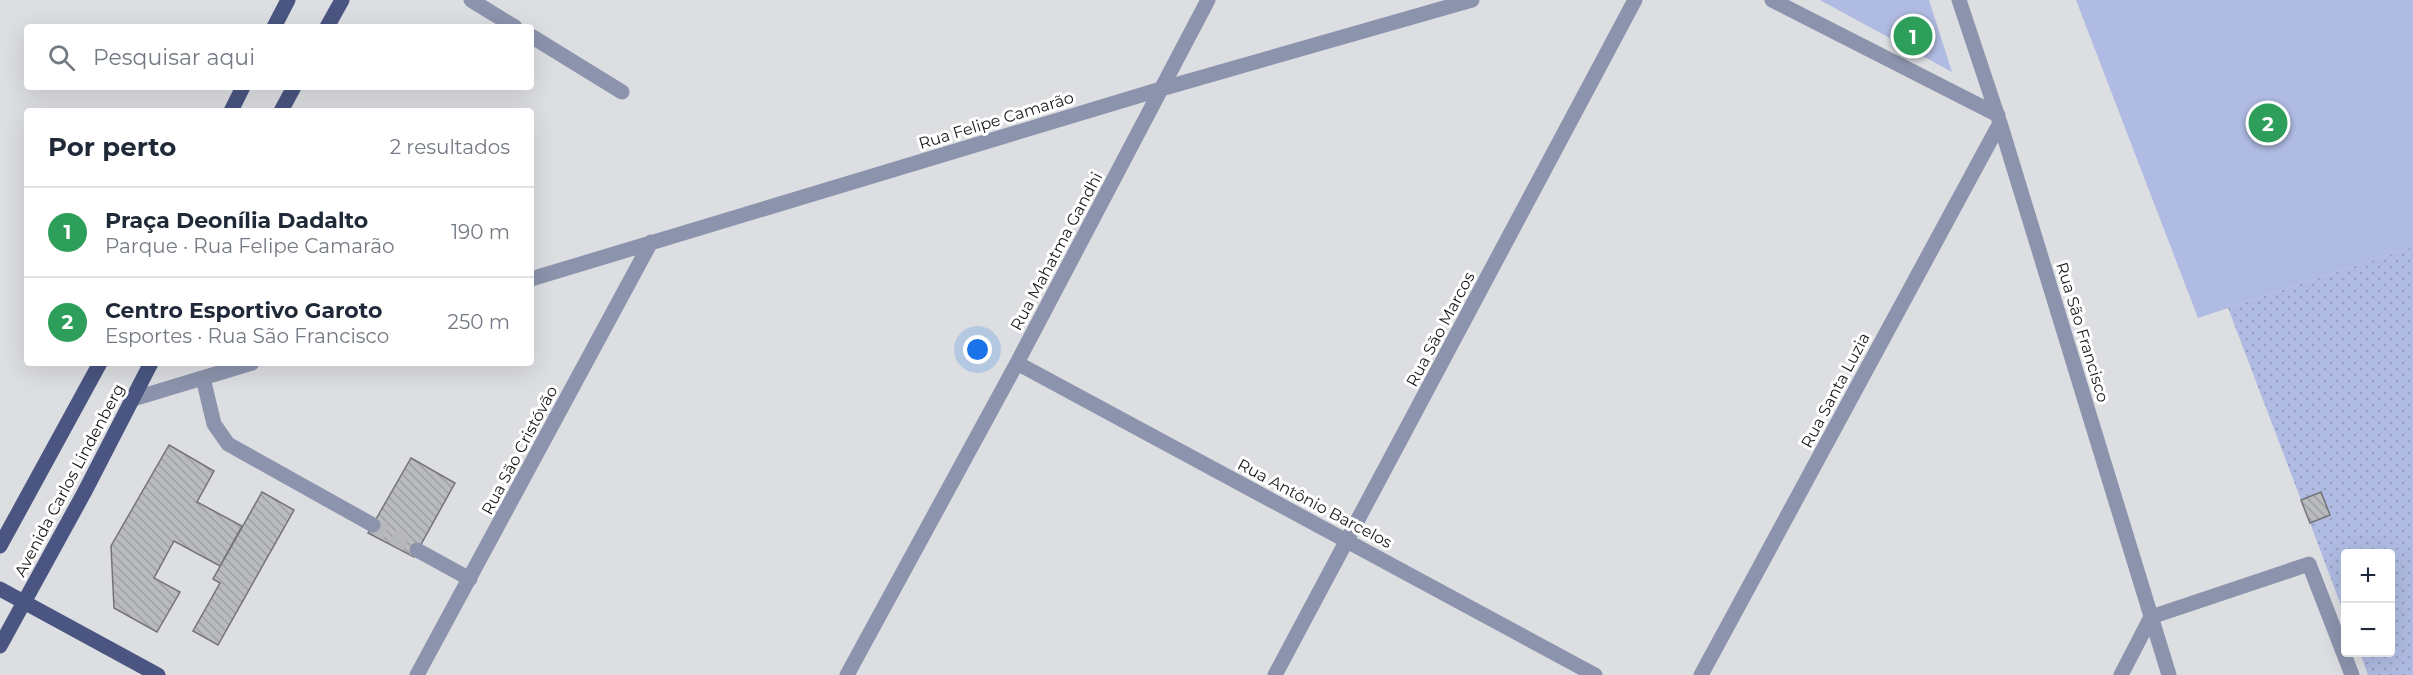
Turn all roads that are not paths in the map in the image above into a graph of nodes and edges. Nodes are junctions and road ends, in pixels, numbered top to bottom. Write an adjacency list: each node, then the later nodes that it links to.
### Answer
1 (288, 0): 9 (main road)
2 (342, 0): 10 (main road)
3 (471, 0): 11 (street)
4 (1208, 0): 13 (street, Rua Mahatma Gandhi)
5 (1472, 0): 13 (street, Rua Felipe Camarão)
6 (1635, 0): 29 (street, Rua São Marcos)
7 (1772, 0): 19 (street)
8 (1959, 0): 19 (street, Rua São Francisco)
9 (276, 24)
10 (329, 24)
11 (510, 24)
12 (534, 38): 16 (street)
13 (1161, 89): 20 (street, Rua Felipe Camarão); 22 (street, Rua Mahatma Gandhi)
14 (242, 90): 17 (main road)
15 (292, 90): 18 (main road)
16 (622, 92)
17 (232, 108)
18 (283, 108)
19 (1999, 119): 35 (street, Rua São Francisco); 42 (street, Rua Santa Luzia)
20 (651, 242): 21 (street, Rua Felipe Camarão); 32 (street, Rua São Cristóvão)
21 (534, 278)
22 (1017, 363): 29 (street, Rua Antônio Barcelos); 39 (street, Rua Mahatma Gandhi)
23 (98, 366): 30 (main road, Avenida Carlos Lindenberg)
24 (150, 366): 27 (main road, Avenida Carlos Lindenberg)
25 (242, 366): 26 (street)
26 (203, 378): 27 (street); 28 (street)
27 (133, 399): 34 (main road, Avenida Carlos Lindenberg)
28 (373, 525)
29 (1347, 541): 40 (street, Rua São Marcos); 41 (street, Rua Antônio Barcelos)
30 (0, 546)
31 (417, 550): 32 (street)
32 (470, 579): 38 (street, Rua São Cristóvão)
33 (0, 589): 34 (main road)
34 (23, 601): 36 (main road, Avenida Carlos Lindenberg); 37 (main road)
35 (2151, 617): 43 (street); 44 (street, Rua São Francisco); 45 (street)
36 (0, 646)
37 (158, 675)
38 (417, 675)
39 (847, 675)
40 (1275, 675)
41 (1595, 675)
42 (1701, 675)
43 (2121, 675)
44 (2169, 675)
45 (2352, 675)

